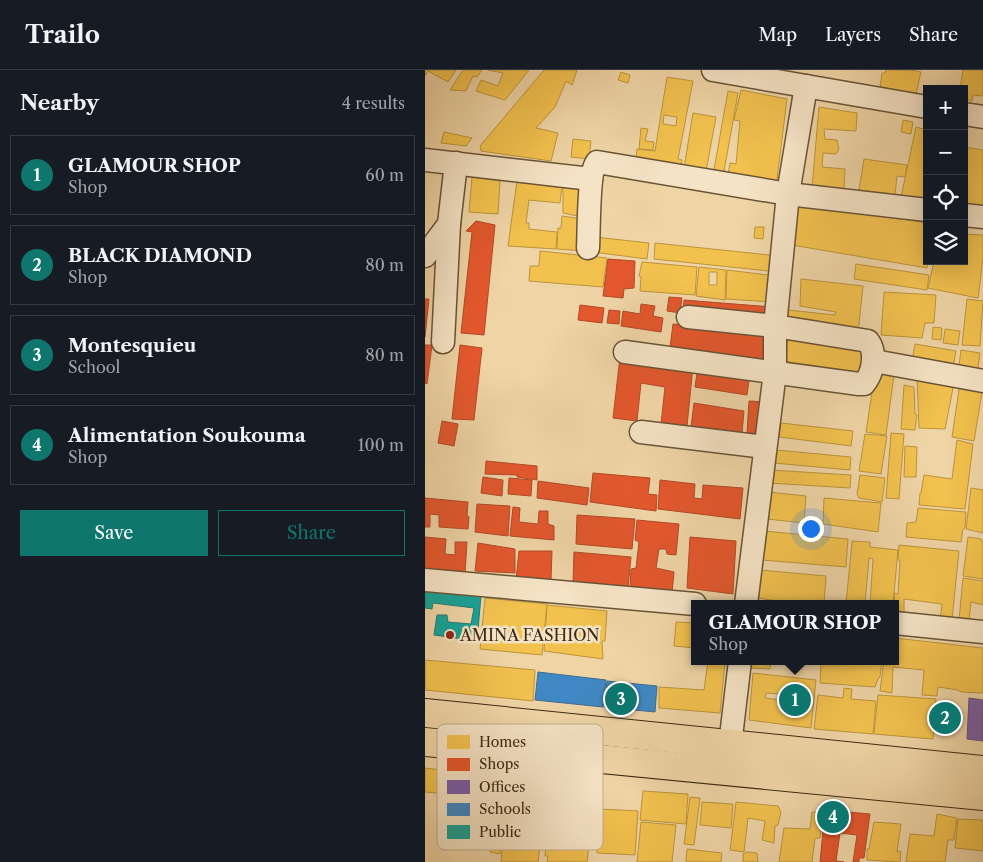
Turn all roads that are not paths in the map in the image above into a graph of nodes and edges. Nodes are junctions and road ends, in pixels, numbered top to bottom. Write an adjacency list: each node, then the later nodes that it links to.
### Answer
1 (713, 70): 2 (street)
2 (806, 86): 3 (street); 9 (street)
3 (923, 106)
4 (968, 115): 5 (street)
5 (983, 117)
6 (425, 160): 7 (street)
7 (456, 163): 8 (street); 13 (street)
8 (591, 179): 9 (street); 14 (street)
9 (788, 194): 10 (street); 17 (street)
10 (923, 210)
11 (968, 215): 12 (street)
12 (983, 217)
13 (449, 224): 15 (street); 18 (street)
14 (588, 248)
15 (425, 256)
16 (687, 317): 17 (street)
17 (775, 326): 20 (street); 21 (street)
18 (443, 342)
19 (625, 352): 21 (street)
20 (874, 360): 21 (street); 22 (street)
21 (775, 372): 24 (street)
22 (983, 381)
23 (641, 432): 24 (street)
24 (765, 447): 26 (street)
25 (425, 580): 27 (street)
26 (746, 600)
27 (691, 604)
28 (899, 623): 29 (street)
29 (983, 632)
30 (739, 665): 36 (street)
31 (425, 713): 32 (main road)
32 (491, 720): 33 (main road); 34 (main road)
33 (491, 724)
34 (528, 724)
35 (603, 732): 36 (main road)
36 (730, 746): 38 (main road)
37 (603, 759): 39 (main road)
38 (983, 770)
39 (983, 796)

